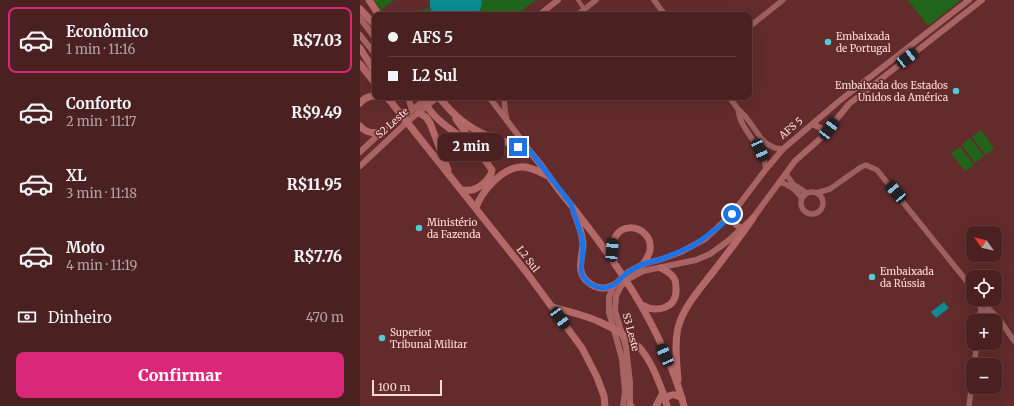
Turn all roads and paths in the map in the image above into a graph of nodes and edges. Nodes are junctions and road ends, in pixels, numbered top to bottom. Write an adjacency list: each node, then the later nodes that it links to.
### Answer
1 (369, 0): 11 (main road)
2 (558, 0): 12 (main road)
3 (578, 0): 10 (street)
4 (654, 0): 14 (street)
5 (783, 0): 17 (street)
6 (969, 0): 38 (main road, AFS 5)
7 (982, 0): 43 (main road)
8 (592, 1): 10 (street)
9 (360, 9): 16 (main road)
10 (584, 9): 13 (street)
11 (377, 12)
12 (543, 12)
13 (580, 12)
14 (663, 12)
15 (360, 18): 18 (main road)
16 (372, 22)
17 (752, 25)
18 (372, 34)
19 (360, 35): 21 (main road)
20 (360, 48): 23 (main road)
21 (372, 50)
22 (360, 64): 24 (main road)
23 (372, 67)
24 (372, 79)
25 (372, 96): 33 (main road)
26 (390, 100): 51 (main road, L2 Sul)
27 (410, 100): 36 (main road)
28 (427, 100): 36 (main road, S2 Leste); 44 (main road)
29 (441, 100): 34 (main road)
30 (491, 100): 37 (main road)
31 (504, 100): 37 (street)
32 (731, 100): 35 (street)
33 (360, 103)
34 (448, 109): 44 (main road); 46 (main road)
35 (738, 110): 40 (street); 42 (street)
36 (416, 112): 41 (main road, S2 Leste); 48 (main road, S2 Leste); 51 (main road)
37 (507, 121): 46 (main road)
38 (812, 124): 43 (main road); 45 (main road, AFS 5)
39 (360, 126): 41 (main road)
40 (755, 129): 42 (street); 45 (street)
41 (383, 132): 47 (main road, S2 Leste)
42 (749, 134): 49 (street)
43 (822, 137): 50 (main road)
44 (474, 145): 55 (main road)
45 (783, 149): 49 (main road, AFS 5)
46 (530, 151): 52 (main road)
47 (360, 152)
48 (360, 166)
49 (766, 169): 62 (main road, AFS 5)
50 (786, 174): 53 (main road); 56 (street)
51 (450, 175): 55 (main road, L2 Sul)
52 (548, 176): 60 (main road); 61 (main road)
53 (780, 182): 58 (street); 63 (main road)
54 (830, 189): 57 (street); 59 (street); 68 (street)
55 (461, 190): 61 (main road, L2 Sul)
56 (807, 193): 57 (street); 58 (street)
57 (816, 193): 59 (street)
58 (802, 198): 59 (street)
59 (823, 203)
60 (571, 204): 66 (main road); 69 (main road)
61 (476, 208): 71 (main road, L2 Sul)
62 (732, 214): 64 (main road); 65 (main road, AFS 5)
63 (753, 218): 64 (main road); 75 (main road)
64 (743, 228): 67 (main road)
65 (643, 264): 66 (main road); 69 (main road, AFS 5)
66 (616, 265): 70 (main road)
67 (661, 268): 70 (main road); 81 (main road, S3 Leste)
68 (966, 280)
69 (614, 285): 81 (main road, S3 Leste)
70 (640, 303): 75 (main road)
71 (553, 307): 76 (main road); 80 (main road, L2 Sul)
72 (984, 308): 73 (street); 74 (street)
73 (982, 314)
74 (1014, 341)
75 (679, 388): 78 (main road)
76 (663, 393): 79 (main road); 82 (main road)
77 (971, 394): 84 (street)
78 (682, 398): 79 (main road); 83 (main road)
79 (666, 403)
80 (605, 406)
81 (628, 406)
82 (656, 406)
83 (684, 406)
84 (969, 406)

